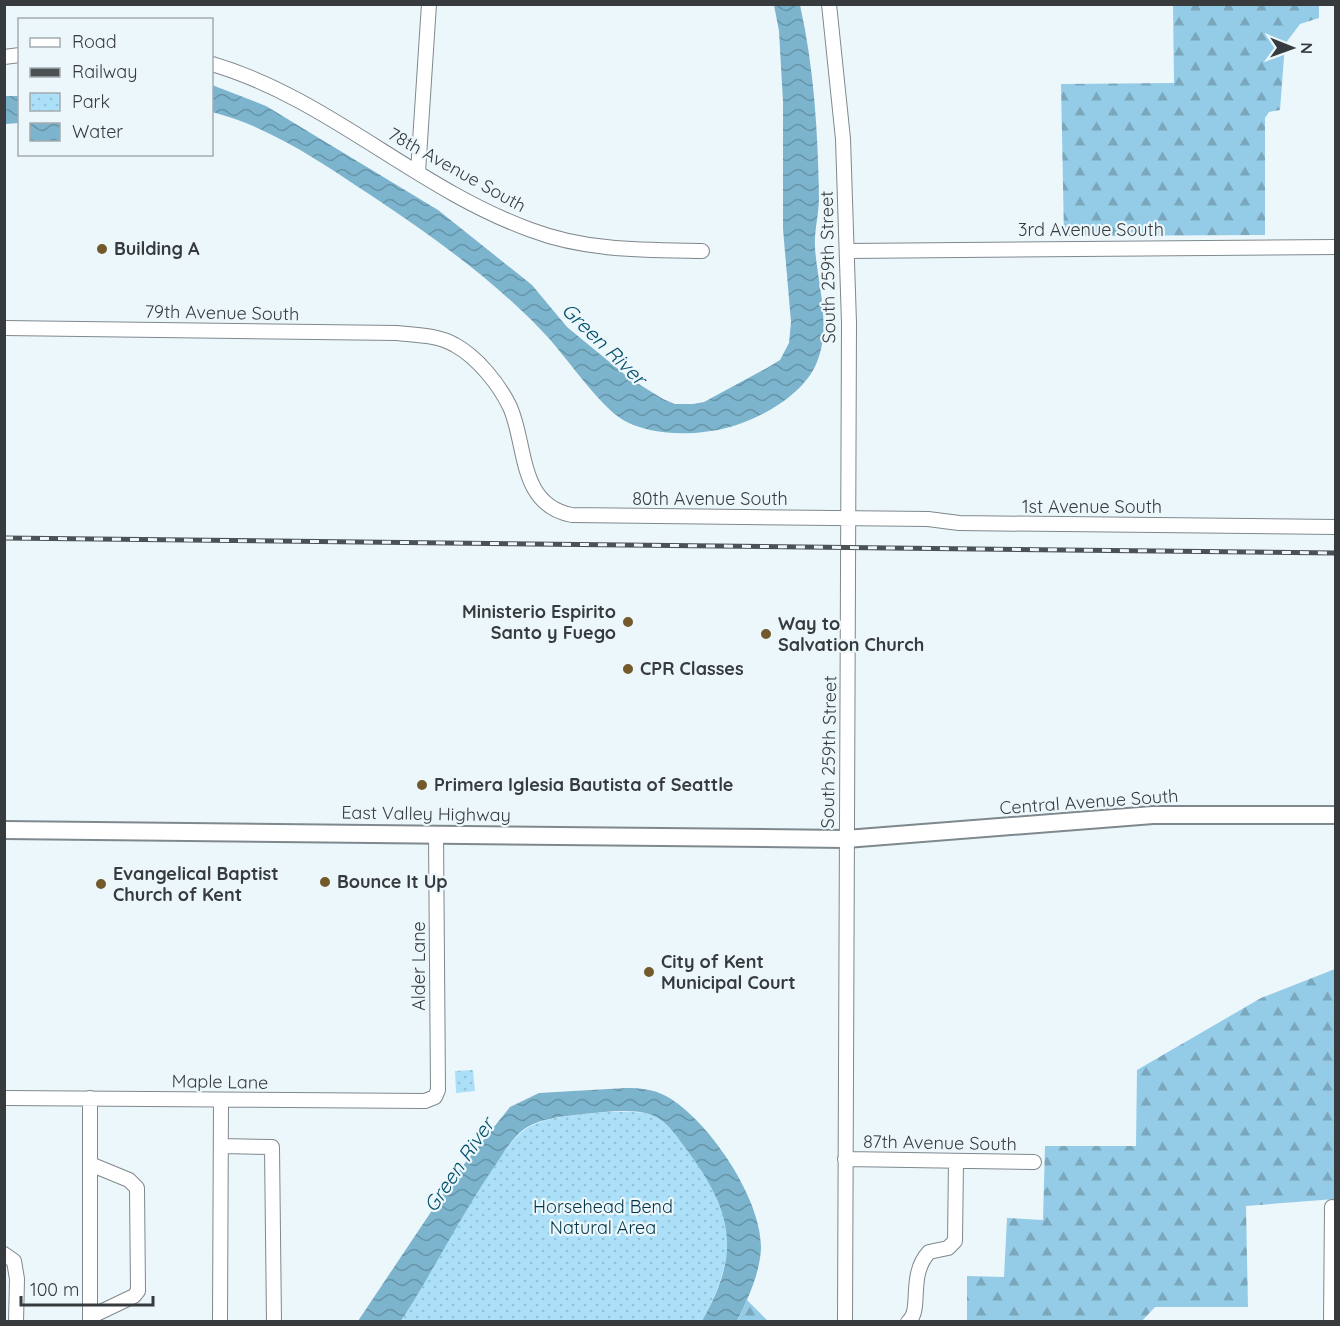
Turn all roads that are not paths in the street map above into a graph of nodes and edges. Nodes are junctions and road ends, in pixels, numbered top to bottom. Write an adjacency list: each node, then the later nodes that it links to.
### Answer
1 (429, 4): 4 (street)
2 (829, 4): 7 (street, South 259th Street)
3 (213, 64): 4 (street, 78th Avenue South)
4 (418, 172): 6 (street, 78th Avenue South)
5 (1335, 247): 7 (street, 3rd Avenue South)
6 (702, 251)
7 (847, 251): 10 (street, South 259th Street)
8 (4, 328): 9 (street, 79th Avenue South)
9 (572, 515): 10 (street, 80th Avenue South)
10 (848, 518): 11 (street, 1st Avenue South); 15 (street, South 259th Street)
11 (1335, 526)
12 (1335, 815): 15 (main road, Central Avenue South)
13 (4, 830): 14 (main road, East Valley Highway)
14 (436, 834): 15 (main road, East Valley Highway); 16 (street, Alder Lane)
15 (846, 839): 21 (street, South 259th Street)
16 (435, 1096): 19 (street, Maple Lane)
17 (4, 1098): 18 (street, Maple Lane)
18 (90, 1098): 19 (street, Maple Lane); 24 (street)
19 (221, 1100): 20 (street)
20 (222, 1146): 29 (street); 30 (street)
21 (845, 1159): 22 (street, 87th Avenue South); 31 (street, South 259th Street)
22 (956, 1161): 23 (street, 87th Avenue South); 32 (street)
23 (1034, 1162)
24 (90, 1164): 27 (street); 27 (street)
25 (1332, 1207): 33 (street)
26 (4, 1254): 28 (street)
27 (90, 1319)
28 (16, 1322)
29 (220, 1322)
30 (274, 1322)
31 (845, 1322)
32 (908, 1322)
33 (1331, 1322)

